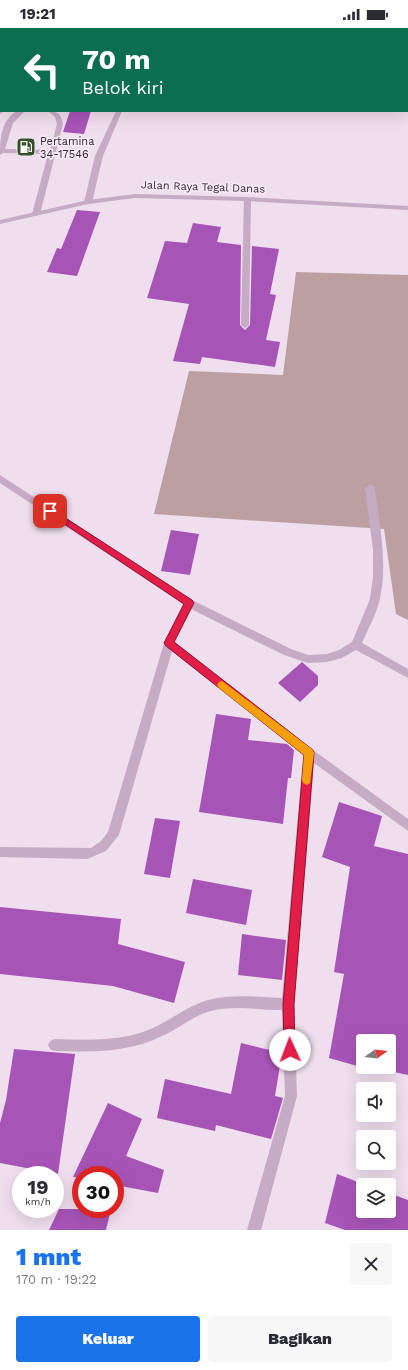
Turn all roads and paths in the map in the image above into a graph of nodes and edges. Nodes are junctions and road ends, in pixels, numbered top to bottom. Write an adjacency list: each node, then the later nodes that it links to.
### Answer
1 (19, 112): 4 (street)
2 (52, 112): 5 (street)
3 (119, 112): 7 (street)
4 (0, 152): 5 (street)
5 (52, 152): 9 (street)
6 (247, 199): 7 (street, Jalan Raya Tegal Danas); 8 (street, Jalan Raya Tegal Danas); 11 (street)
7 (88, 202): 9 (street, Jalan Raya Tegal Danas)
8 (408, 208)
9 (36, 214): 10 (street, Jalan Raya Tegal Danas)
10 (0, 222)
11 (245, 325)
12 (0, 478): 14 (street)
13 (370, 488): 16 (street)
14 (189, 603): 15 (street); 16 (street)
15 (169, 643): 18 (street); 20 (street)
16 (356, 645): 17 (street)
17 (408, 674)
18 (309, 753): 19 (street); 21 (street)
19 (408, 826)
20 (0, 852)
21 (288, 1004): 22 (street); 23 (street)
22 (54, 1045)
23 (254, 1230)

